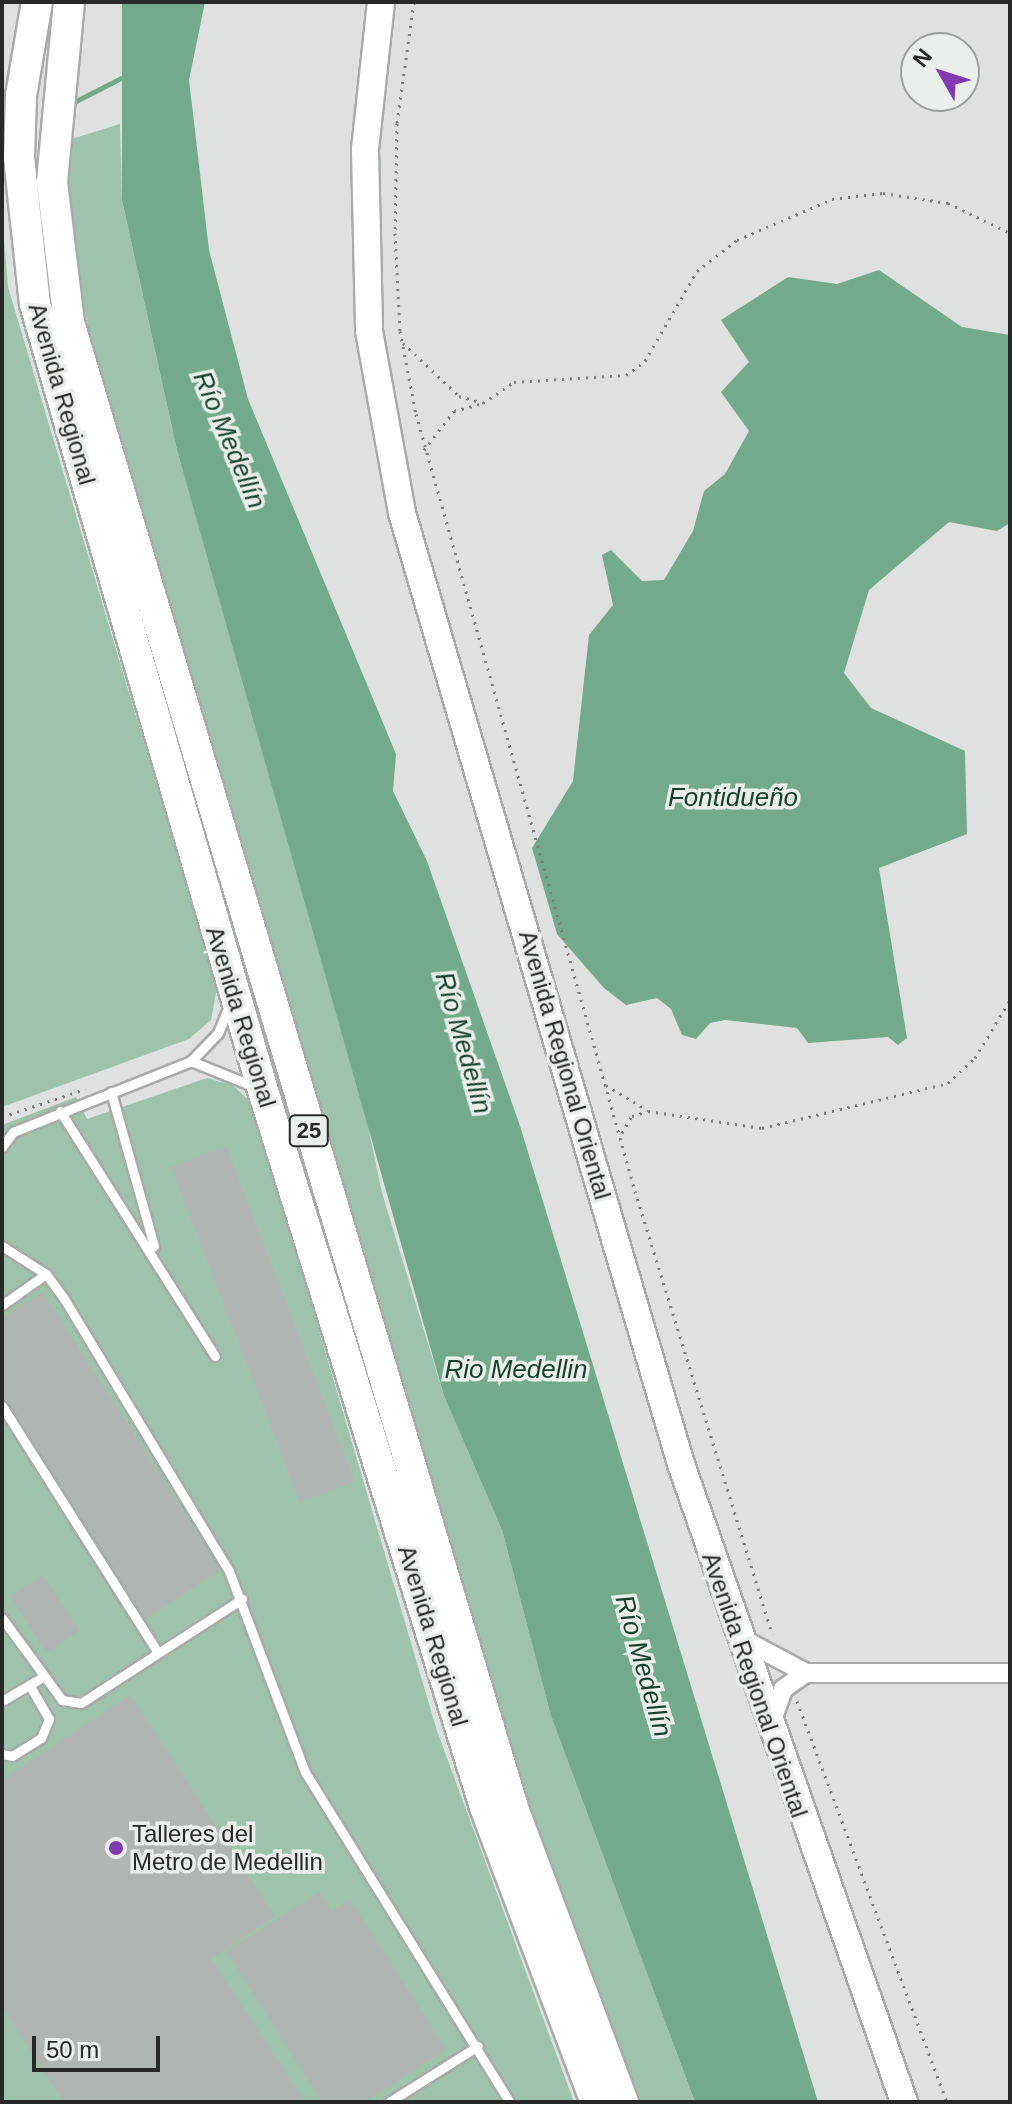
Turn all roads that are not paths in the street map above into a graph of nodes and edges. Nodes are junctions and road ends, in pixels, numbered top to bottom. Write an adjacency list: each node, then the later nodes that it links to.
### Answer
1 (37, 2): 4 (highway, Avenida Regional / 25)
2 (69, 2): 31 (highway, Avenida Regional / 25)
3 (381, 2): 18 (main road, Avenida Regional Oriental)
4 (233, 990): 5 (lane); 7 (highway, Avenida Regional / 25)
5 (191, 1061): 6 (lane); 7 (lane)
6 (111, 1092): 8 (lane); 11 (lane)
7 (265, 1097): 30 (highway, Avenida Regional / 25)
8 (60, 1111): 9 (lane); 11 (lane)
9 (2, 1147)
10 (2, 1246): 12 (lane)
11 (156, 1255): 14 (lane)
12 (46, 1274): 13 (lane); 16 (lane)
13 (2, 1305)
14 (215, 1356)
15 (2, 1406): 19 (lane)
16 (242, 1599): 19 (lane); 27 (lane)
17 (2, 1618): 21 (lane)
18 (737, 1636): 22 (street); 25 (main road, Avenida Regional Oriental)
19 (157, 1651): 21 (lane)
20 (1010, 1673): 22 (street)
21 (41, 1678): 23 (lane)
22 (798, 1679): 25 (street)
23 (29, 1685): 24 (lane); 26 (lane)
24 (2, 1701)
25 (771, 1731): 32 (main road, Avenida Regional Oriental)
26 (2, 1754)
27 (478, 2046): 28 (lane); 29 (lane)
28 (389, 2102)
29 (510, 2102)
30 (596, 2102)
31 (623, 2102)
32 (904, 2102)

